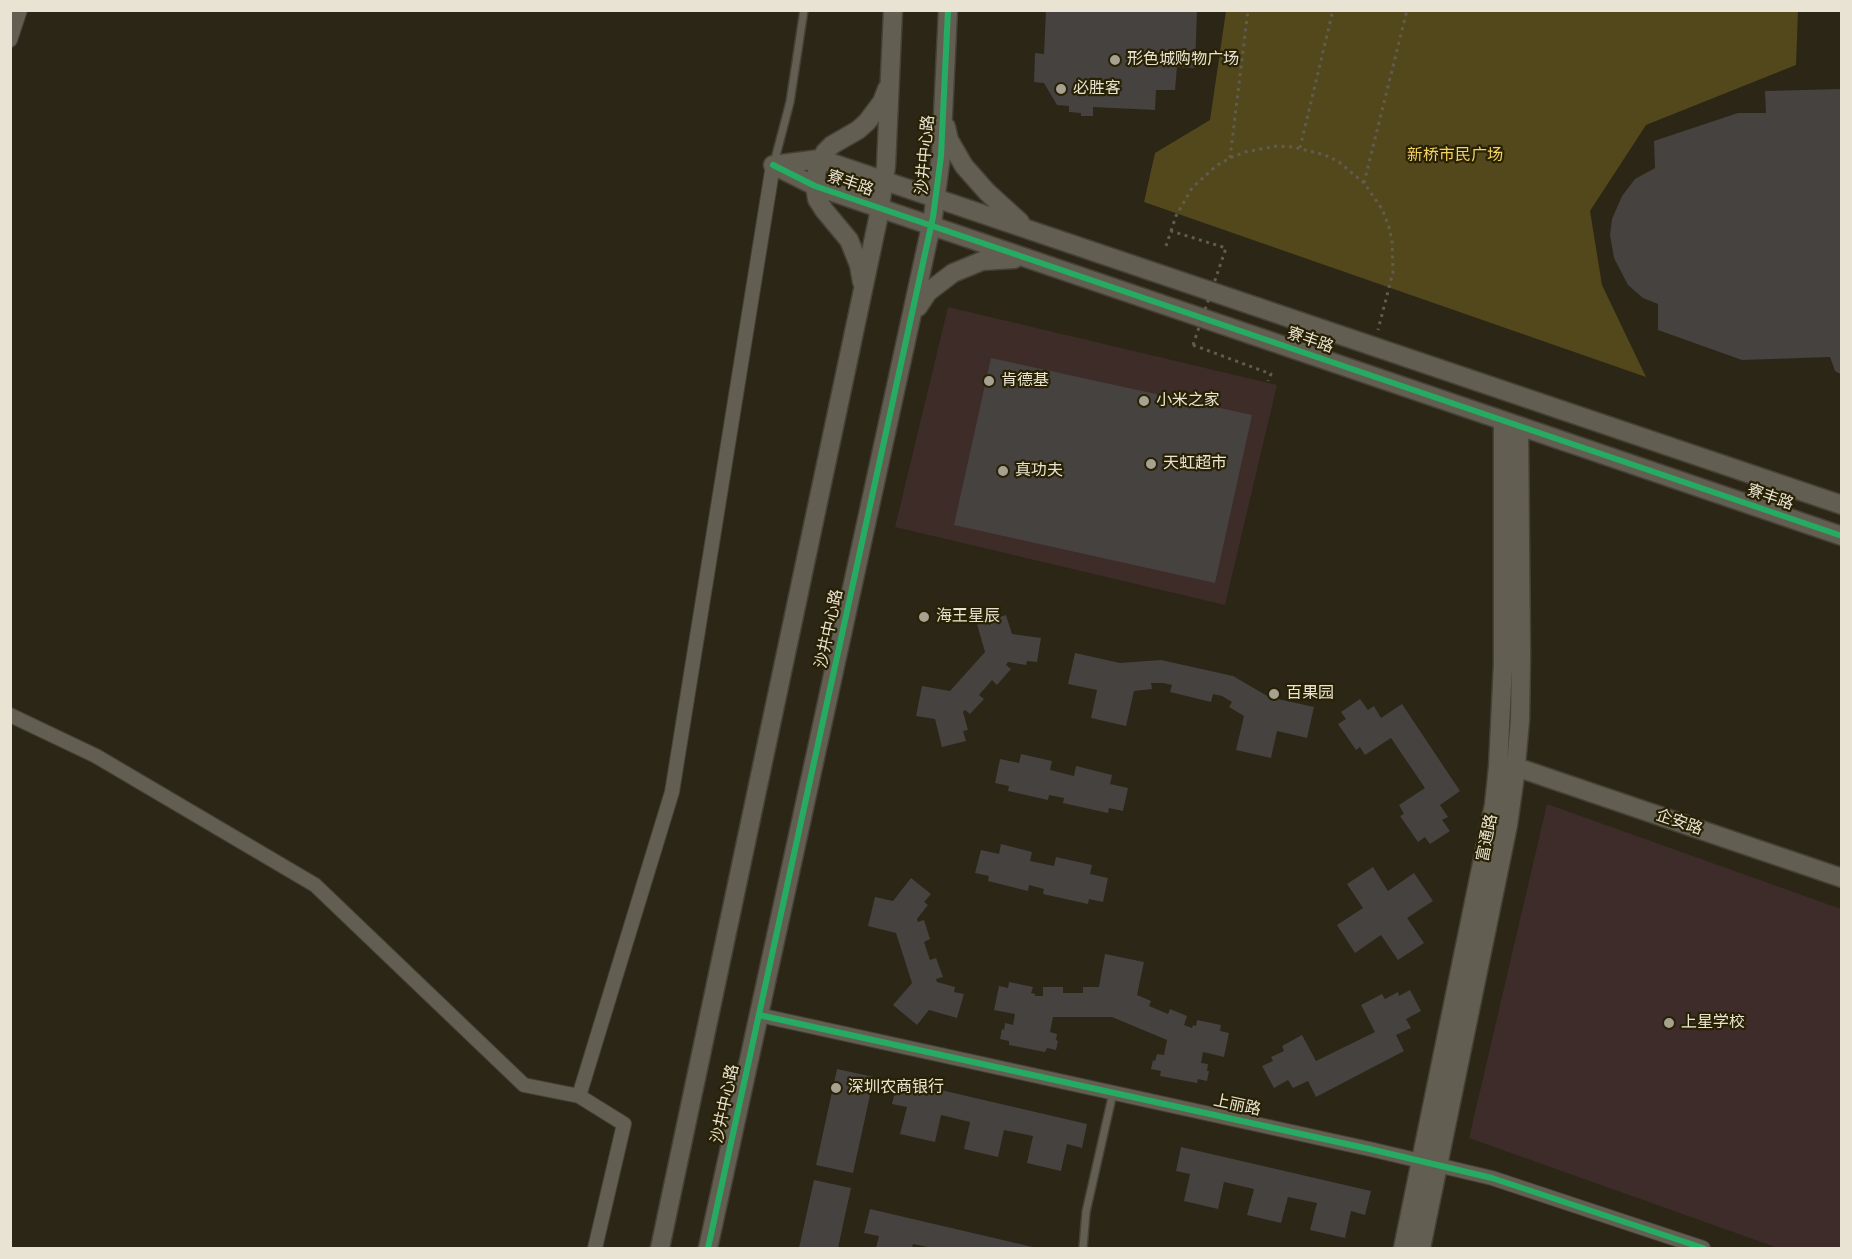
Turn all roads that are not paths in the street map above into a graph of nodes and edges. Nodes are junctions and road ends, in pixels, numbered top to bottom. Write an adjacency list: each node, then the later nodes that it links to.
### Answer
1 (20, 10): 5 (street)
2 (804, 10): 9 (lane)
3 (893, 10): 6 (street)
4 (948, 10): 7 (street, 沙井中心路)
5 (10, 40)
6 (890, 79): 8 (street); 10 (street)
7 (943, 114): 12 (street, 沙井中心路); 15 (street)
8 (820, 159): 9 (street, 寮丰路); 10 (street, 寮丰路); 11 (street)
9 (773, 165): 11 (street, 寮丰路); 27 (street)
10 (884, 180): 12 (street, 寮丰路); 13 (street)
11 (815, 186): 13 (street, 寮丰路); 17 (street)
12 (937, 198): 14 (street, 沙井中心路); 15 (street, 寮丰路)
13 (880, 208): 14 (street, 寮丰路); 17 (street)
14 (931, 226): 16 (street, 寮丰路); 18 (street, 沙井中心路)
15 (1037, 232): 20 (street, 寮丰路)
16 (1033, 260): 18 (street); 19 (street, 寮丰路)
17 (863, 291): 30 (street)
18 (912, 320): 25 (street, 沙井中心路)
19 (1511, 424): 21 (street, 寮丰路); 23 (street, 富通路); 28 (street, 富通路)
20 (1842, 505)
21 (1842, 536)
22 (10, 715): 27 (street)
23 (1516, 767): 24 (street, 企安路); 28 (street, 富通路)
24 (1842, 878)
25 (759, 1015): 26 (street, 上丽路); 31 (street, 沙井中心路)
26 (1113, 1092): 28 (street, 上丽路); 32 (lane)
27 (579, 1096): 29 (street)
28 (1430, 1163): 33 (street, 富通路); 34 (street, 富通路); 35 (street, 上丽路)
29 (595, 1248)
30 (660, 1248)
31 (708, 1248)
32 (1083, 1248)
33 (1403, 1248)
34 (1421, 1248)
35 (1702, 1248)

